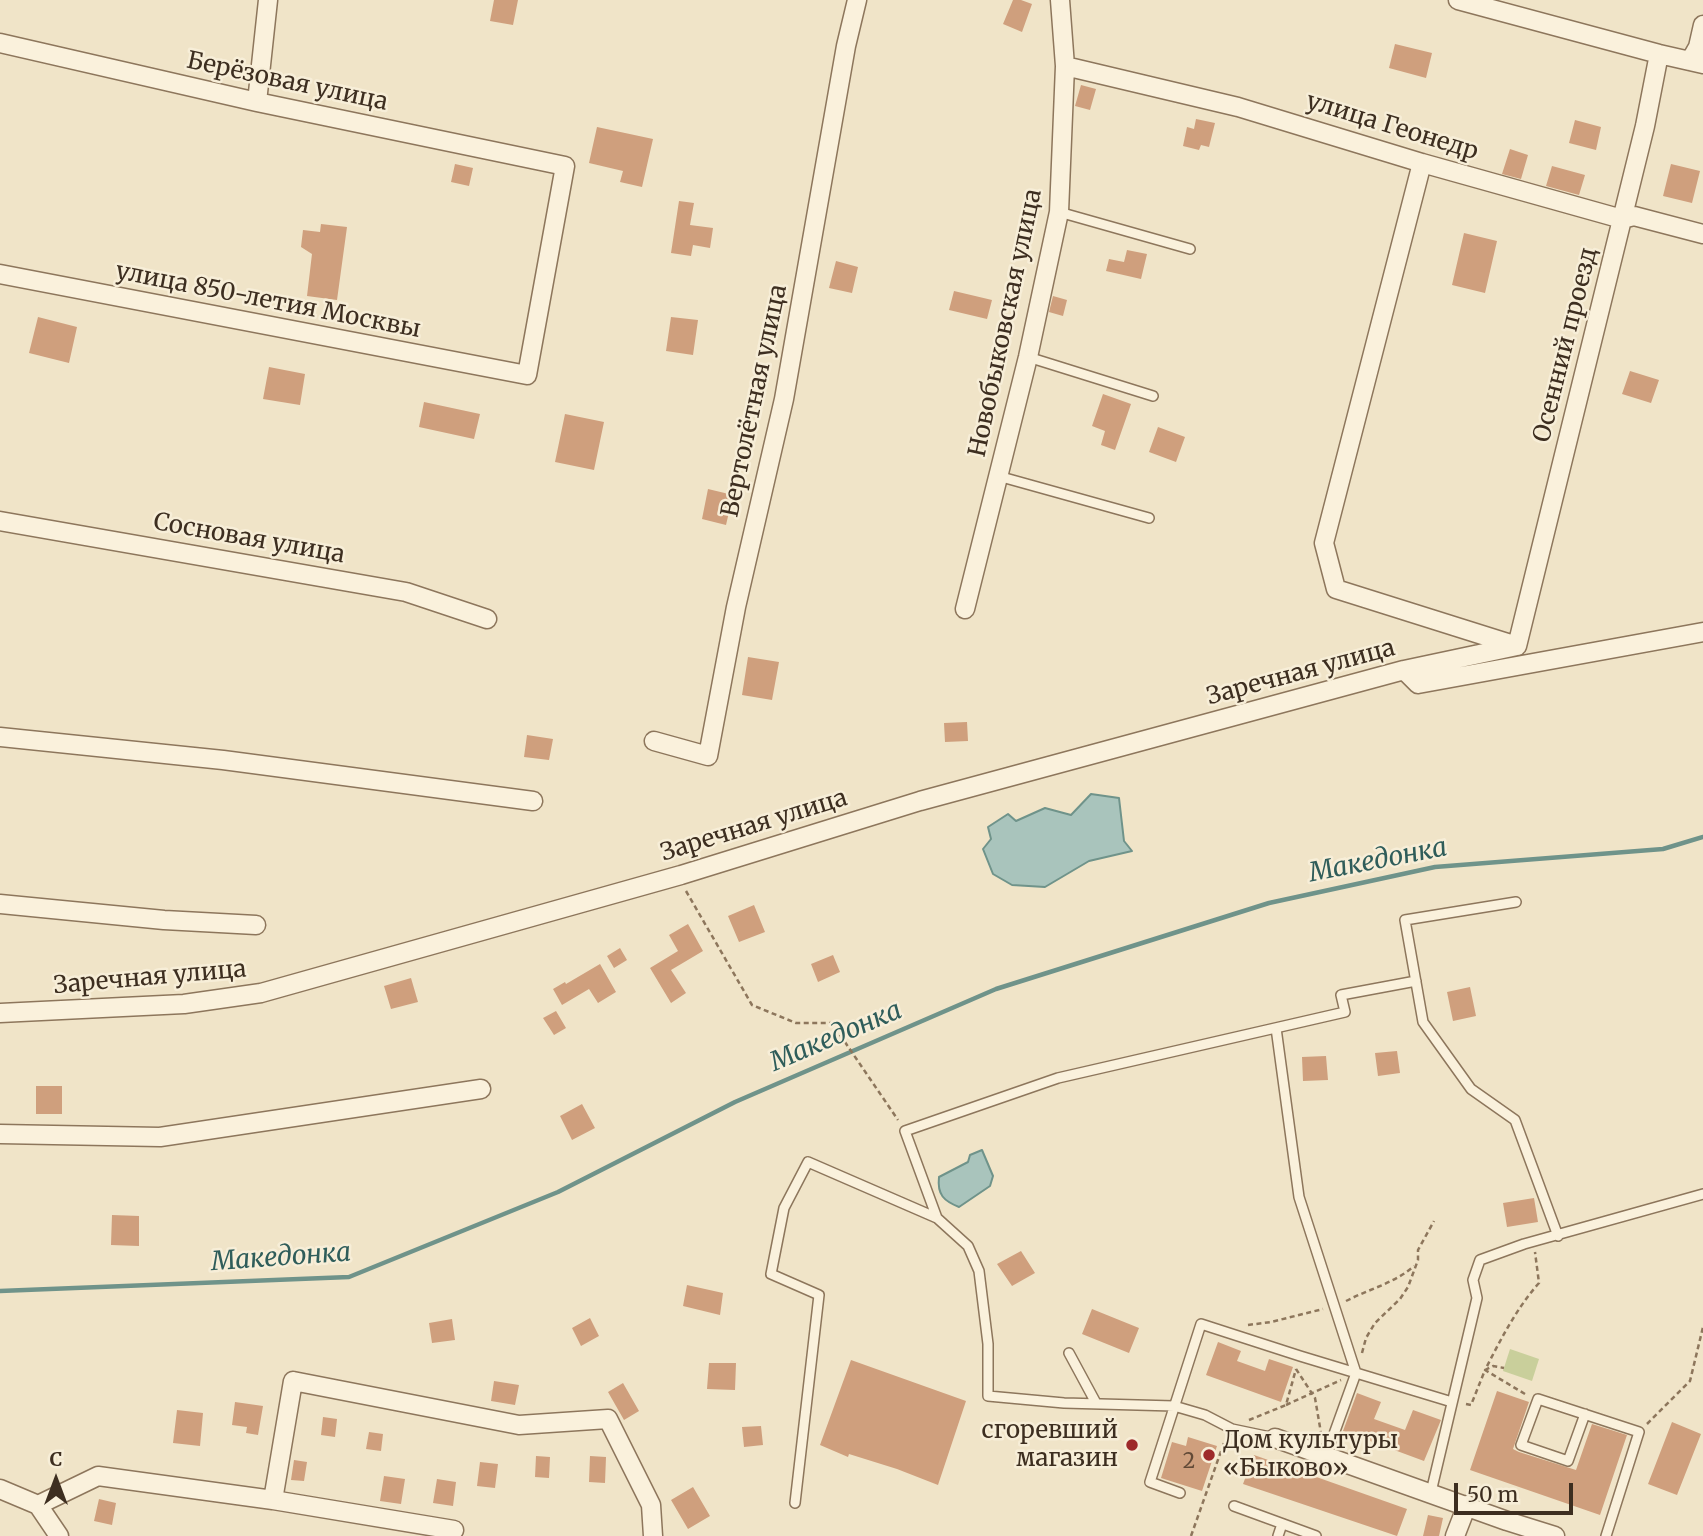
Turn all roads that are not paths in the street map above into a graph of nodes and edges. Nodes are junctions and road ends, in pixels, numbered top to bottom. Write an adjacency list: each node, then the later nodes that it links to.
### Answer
1 (268, 0): 10 (street)
2 (857, 0): 29 (street, Вертолётная улица)
3 (1060, 0): 9 (street, Новобыковская улица)
4 (1458, 0): 7 (street)
5 (1703, 25): 8 (street)
6 (0, 43): 10 (street, Берёзовая улица)
7 (1659, 54): 8 (street); 13 (street, Осенний проезд)
8 (1696, 63)
9 (1065, 66): 11 (street, улица Геонедр); 12 (street, Новобыковская улица)
10 (257, 102): 18 (street, Берёзовая улица)
11 (1423, 163): 13 (street, улица Геонедр); 26 (street)
12 (1059, 212): 15 (lane); 17 (street, Новобыковская улица)
13 (1622, 219): 14 (street, улица Геонедр); 26 (street, Осенний проезд)
14 (1703, 234)
15 (1190, 249)
16 (0, 274): 18 (street, улица 850-летия Москвы)
17 (1028, 357): 19 (lane); 20 (street, Новобыковская улица)
18 (527, 375)
19 (1153, 396)
20 (998, 476): 21 (lane); 23 (street, Новобыковская улица)
21 (1149, 518)
22 (0, 521): 24 (street, Сосновая улица)
23 (965, 609)
24 (487, 619)
25 (1703, 632): 27 (street)
26 (1517, 646): 27 (street, Заречная улица)
27 (1404, 670): 35 (street, Заречная улица)
28 (0, 737): 30 (street)
29 (654, 741)
30 (533, 801)
31 (1516, 902): 34 (lane)
32 (0, 904): 33 (street)
33 (256, 925)
34 (1416, 981): 36 (lane); 41 (lane)
35 (0, 1013)
36 (1276, 1028): 40 (lane); 43 (lane)
37 (481, 1089): 38 (street)
38 (0, 1134)
39 (1703, 1194): 41 (lane)
40 (937, 1218): 45 (lane); 54 (lane)
41 (1558, 1236): 44 (lane)
42 (1069, 1353): 45 (lane)
43 (1356, 1373): 44 (lane); 46 (lane); 49 (lane)
44 (1452, 1402): 51 (lane)
45 (1096, 1403): 46 (lane)
46 (1174, 1406): 48 (lane); 52 (lane)
47 (1585, 1414): 47 (lane); 66 (lane)
48 (1275, 1438): 49 (street)
49 (1325, 1455): 51 (street)
50 (0, 1489): 55 (street)
51 (1431, 1492): 56 (street)
52 (1180, 1493)
53 (273, 1500): 55 (street); 59 (street); 61 (street)
54 (796, 1503)
55 (38, 1505): 60 (street)
56 (1466, 1505): 64 (street); 65 (street)
57 (1234, 1506): 58 (lane)
58 (1282, 1524): 62 (lane); 63 (lane)
59 (454, 1530)
60 (60, 1536)
61 (653, 1536)
62 (1278, 1536)
63 (1316, 1536)
64 (1455, 1536)
65 (1555, 1536)
66 (1606, 1536)

